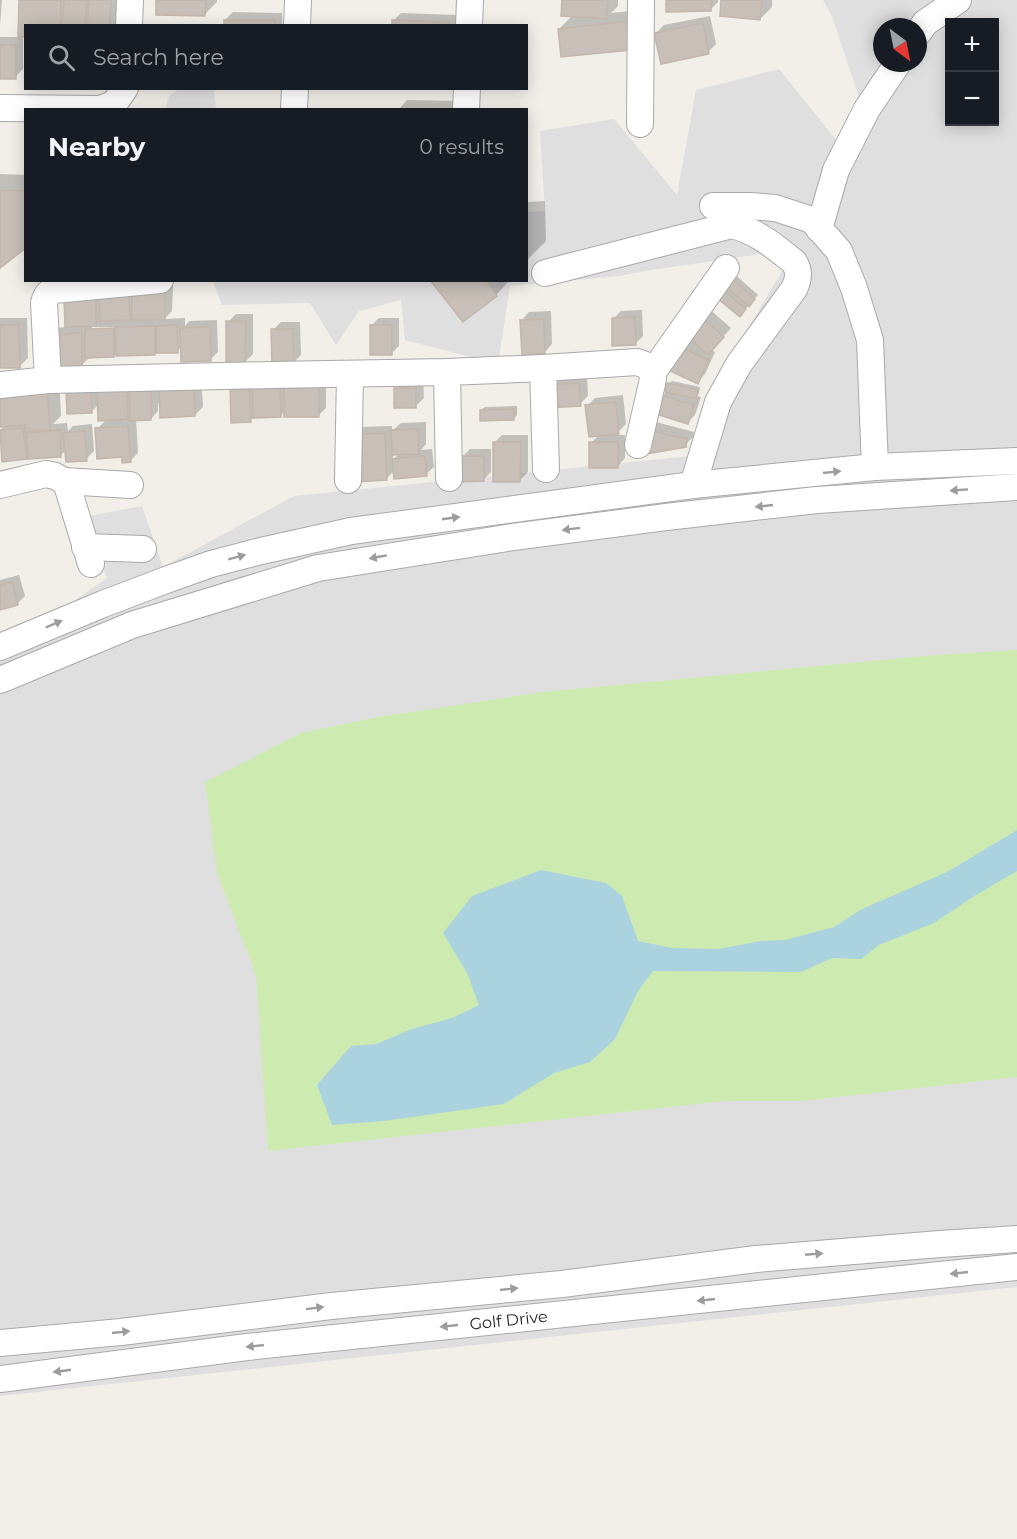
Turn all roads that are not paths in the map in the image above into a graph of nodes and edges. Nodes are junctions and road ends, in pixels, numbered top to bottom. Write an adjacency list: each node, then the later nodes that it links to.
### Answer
1 (129, 0): 7 (street)
2 (298, 0): 8 (street)
3 (470, 0): 9 (street)
4 (641, 0): 19 (street)
5 (958, 0): 6 (street)
6 (927, 22)
7 (129, 24)
8 (297, 24)
9 (469, 24)
10 (892, 72): 21 (street)
11 (124, 90): 16 (street)
12 (295, 90): 17 (street)
13 (467, 90): 18 (street)
14 (0, 108): 15 (street)
15 (24, 108)
16 (103, 108)
17 (294, 108)
18 (466, 108)
19 (640, 124)
20 (714, 206): 21 (street)
21 (819, 229): 33 (street)
22 (726, 268): 27 (street)
23 (545, 273): 40 (street)
24 (139, 282): 29 (street)
25 (543, 368): 26 (street); 27 (street); 34 (street)
26 (447, 372): 28 (street); 35 (street)
27 (652, 372): 31 (street)
28 (350, 375): 29 (street); 36 (street)
29 (48, 380): 30 (street)
30 (0, 385)
31 (638, 445)
32 (1017, 461): 33 (street)
33 (875, 467): 40 (street, one-way to 33)
34 (546, 469)
35 (449, 478)
36 (348, 480)
37 (64, 481): 38 (street); 39 (street); 44 (street)
38 (0, 485)
39 (130, 485)
40 (693, 485): 42 (street)
41 (1017, 487): 43 (street, one-way to 43)
42 (664, 489): 43 (street); 45 (street, one-way to 42)
43 (666, 517): 46 (street, one-way to 46)
44 (142, 549)
45 (0, 647)
46 (0, 680)
47 (1017, 1239): 49 (street, Golf Drive, one-way to 47)
48 (1017, 1267): 50 (street, Golf Drive, one-way to 50)
49 (0, 1343)
50 (0, 1380)

